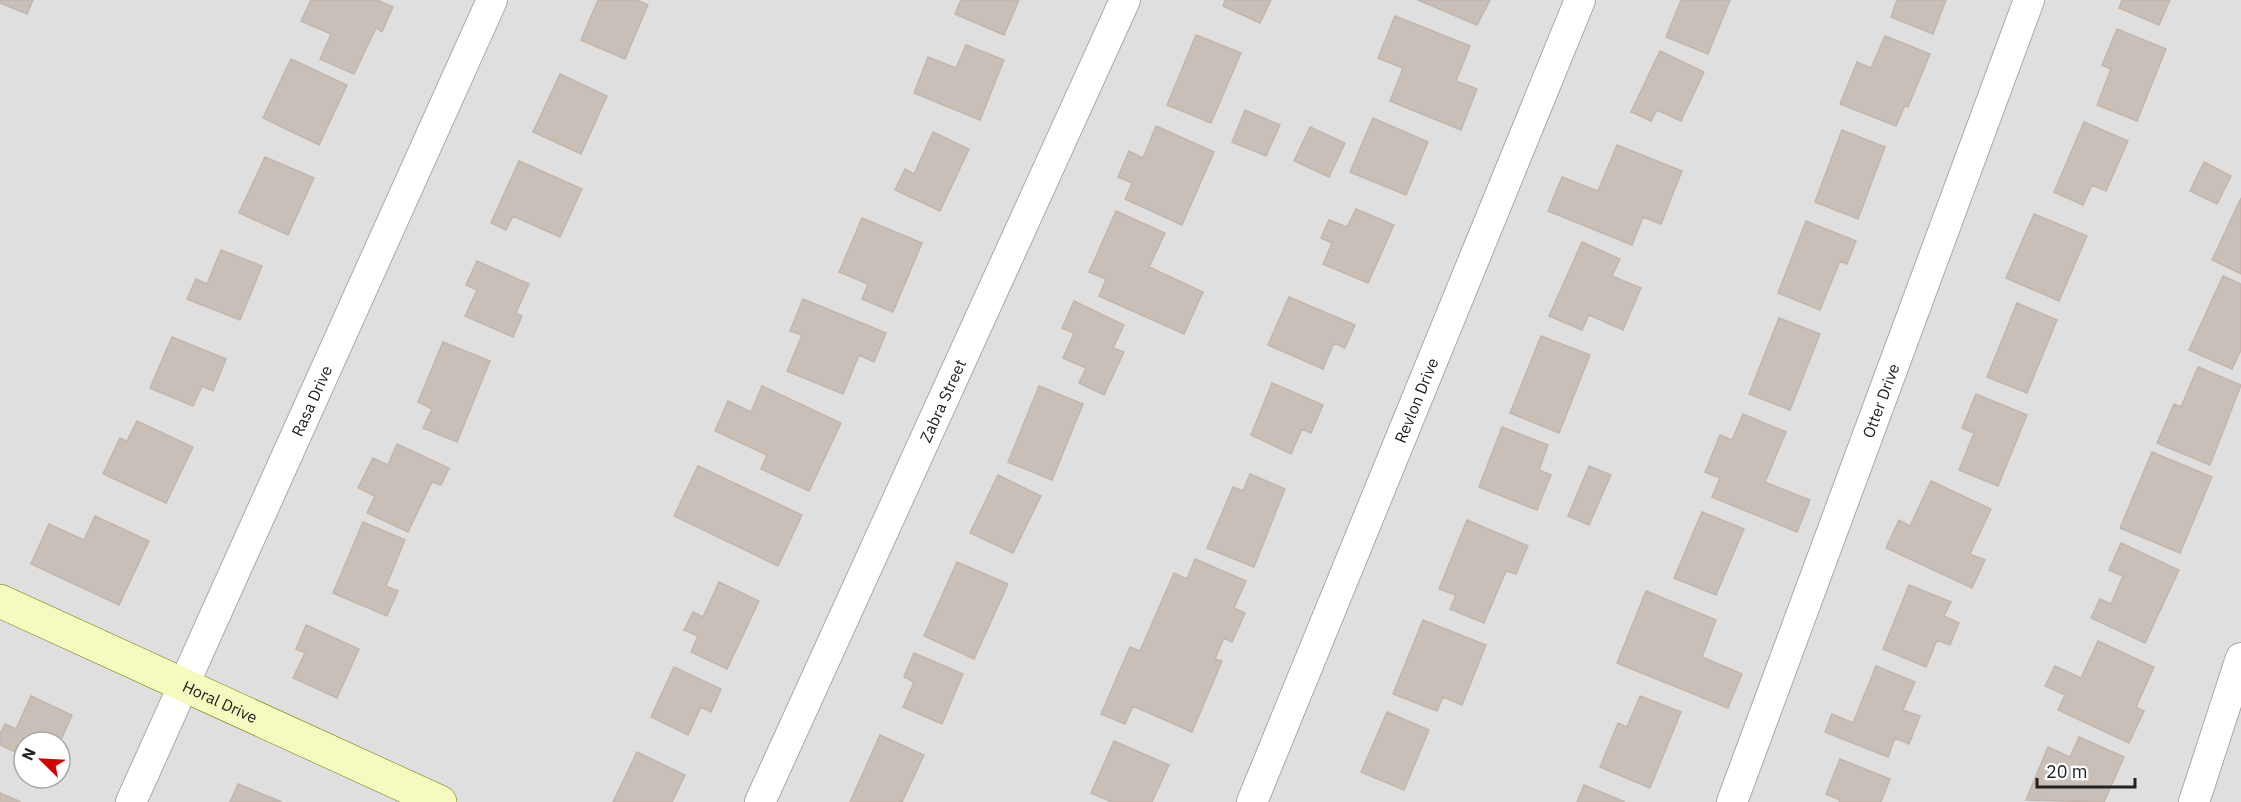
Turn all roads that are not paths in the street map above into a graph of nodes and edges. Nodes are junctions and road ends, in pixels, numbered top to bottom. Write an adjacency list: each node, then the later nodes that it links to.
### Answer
1 (492, 0): 7 (street, Rasa Drive)
2 (1125, 0): 10 (street, Zabra Street)
3 (1580, 0): 11 (street, Revlon Drive)
4 (2029, 0): 12 (street, Otter Drive)
5 (0, 601): 7 (street, Horal Drive)
6 (2241, 657): 13 (street)
7 (183, 684): 8 (street, Rasa Drive); 9 (street, Horal Drive)
8 (130, 802)
9 (440, 802)
10 (760, 802)
11 (1252, 802)
12 (1732, 802)
13 (2194, 802)

